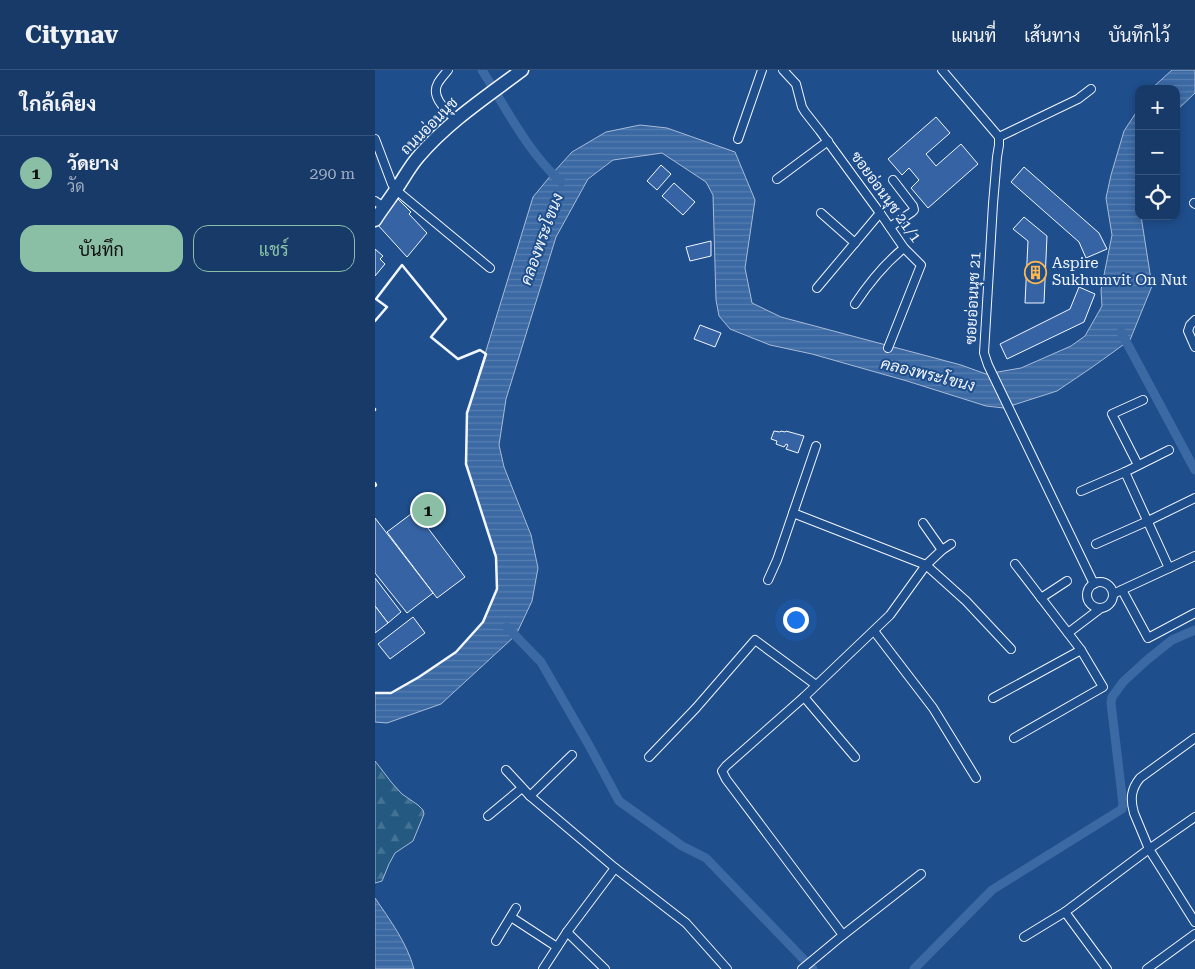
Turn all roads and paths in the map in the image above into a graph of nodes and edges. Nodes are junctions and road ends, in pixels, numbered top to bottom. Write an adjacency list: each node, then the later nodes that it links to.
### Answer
1 (448, 70): 8 (street)
2 (521, 70): 6 (main road, ถนนอ่อนนุช)
3 (762, 70): 10 (street)
4 (783, 70): 12 (street, ซอยอ่อนนุช 21/1)
5 (943, 70): 9 (street)
6 (502, 78): 8 (main road, ถนนอ่อนนุช)
7 (1091, 89): 9 (street)
8 (453, 117): 15 (main road, ถนนอ่อนนุช)
9 (999, 137): 48 (street, ซอยอ่อนนุช 21)
10 (738, 139)
11 (375, 140): 15 (street)
12 (828, 141): 13 (street); 18 (street, ซอยอ่อนนุช 21/1)
13 (777, 180)
14 (893, 180): 20 (street)
15 (394, 187): 16 (main road, ถนนอ่อนนุช); 23 (street)
16 (378, 204): 19 (main road, ถนนอ่อนนุช)
17 (821, 212): 21 (street)
18 (880, 213): 20 (street, ซอยอ่อนนุช 21/1); 21 (street)
19 (375, 220)
20 (890, 227): 22 (street, ซอยอ่อนนุช 21/1)
21 (855, 243): 24 (street)
22 (904, 248): 25 (street); 28 (street, ซอยอ่อนนุช 21/1)
23 (490, 268)
24 (817, 288)
25 (855, 304)
26 (1195, 320): 27 (street)
27 (1195, 347)
28 (888, 348)
29 (1143, 400): 32 (street)
30 (816, 446): 36 (street)
31 (1169, 450): 32 (street)
32 (1138, 465): 33 (street)
33 (1125, 472): 34 (street); 37 (street)
34 (1081, 491)
35 (1195, 498): 37 (street)
36 (793, 513): 44 (street); 46 (street)
37 (1148, 521): 40 (street); 45 (street)
38 (923, 523): 41 (street)
39 (951, 544): 41 (street)
40 (1096, 544)
41 (942, 550): 44 (street)
42 (1195, 556): 45 (street)
43 (1015, 564): 51 (street)
44 (926, 566): 54 (street); 56 (street)
45 (1169, 568): 49 (street)
46 (768, 580)
47 (1067, 581): 51 (street)
48 (1094, 584): 50 (street); 52 (street)
49 (1122, 590): 50 (street); 53 (street)
50 (1113, 594): 52 (street)
51 (1041, 598): 55 (street)
52 (1101, 608): 55 (street)
53 (1195, 613)
54 (873, 631): 58 (street); 67 (street)
55 (1068, 633): 57 (street)
56 (1011, 649)
57 (1081, 650): 60 (street); 61 (street)
58 (816, 685): 59 (street); 65 (street)
59 (804, 697): 64 (street); 81 (street)
60 (993, 698)
61 (1013, 738)
62 (1195, 738): 72 (street)
63 (572, 756): 69 (street)
64 (855, 757)
65 (649, 758)
66 (506, 770): 68 (street)
67 (976, 778)
68 (522, 788): 69 (street); 70 (street)
69 (530, 796): 73 (street)
70 (488, 816)
71 (1195, 816): 72 (street)
72 (1149, 849): 76 (street); 78 (street)
73 (615, 868): 79 (street); 87 (street)
74 (921, 874): 81 (street)
75 (516, 908): 77 (street)
76 (1065, 912): 82 (street); 89 (street)
77 (511, 917): 83 (street); 84 (street)
78 (1195, 922)
79 (567, 932): 84 (street); 86 (street)
80 (1195, 934): 90 (street)
81 (843, 935): 88 (street)
82 (1025, 937)
83 (496, 941)
84 (557, 947): 85 (street)
85 (543, 969)
86 (605, 969)
87 (727, 969)
88 (802, 969)
89 (1107, 969)
90 (1147, 969)

